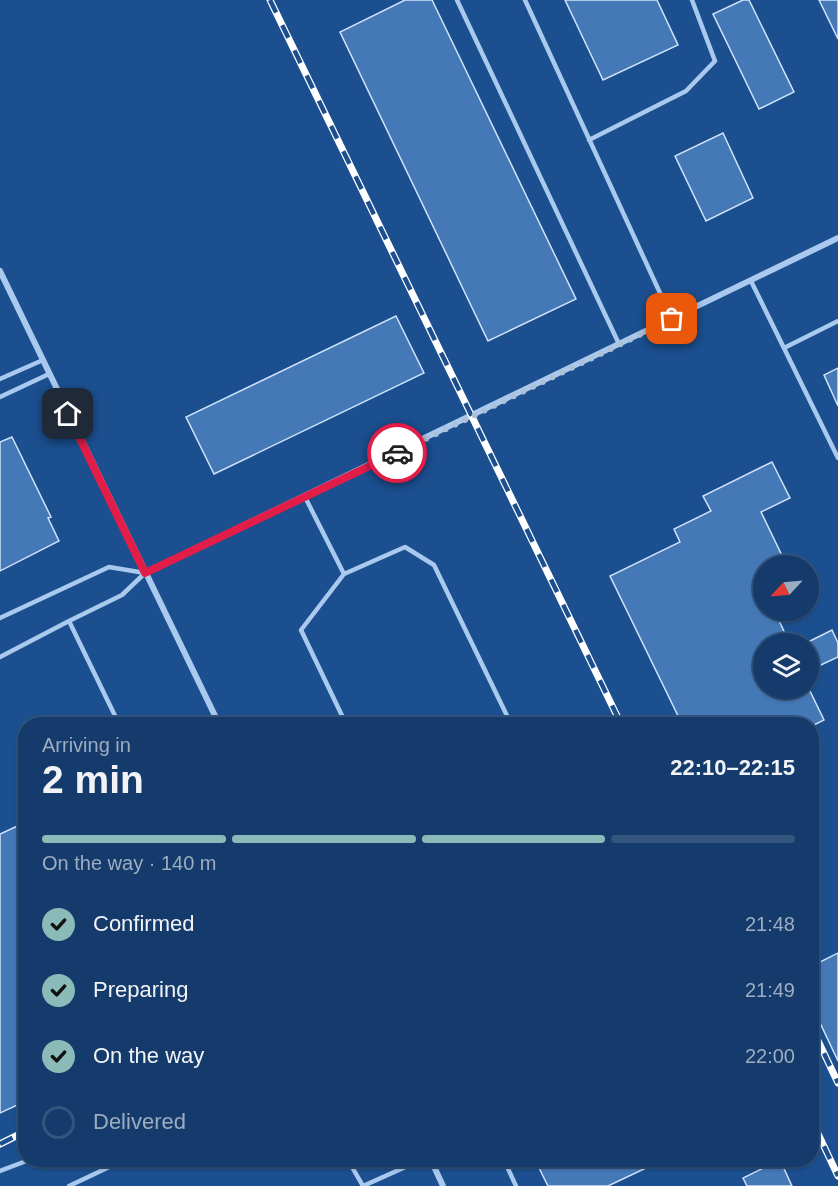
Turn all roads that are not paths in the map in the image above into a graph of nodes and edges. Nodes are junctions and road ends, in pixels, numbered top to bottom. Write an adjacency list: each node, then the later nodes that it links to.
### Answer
1 (457, 0): 10 (lane)
2 (525, 0): 4 (lane)
3 (692, 0): 4 (lane)
4 (589, 140): 8 (lane)
5 (838, 238): 7 (street)
6 (0, 271): 12 (street)
7 (751, 281): 8 (street); 11 (lane)
8 (672, 319): 10 (street)
9 (838, 321): 11 (lane)
10 (619, 344): 17 (street)
11 (784, 348): 16 (lane)
12 (43, 360): 13 (street); 14 (lane)
13 (49, 374): 15 (lane); 18 (street)
14 (0, 379)
15 (0, 397)
16 (838, 458)
17 (305, 497): 18 (street); 19 (lane)
18 (145, 573): 20 (lane); 21 (lane); 24 (street)
19 (344, 574): 25 (lane); 26 (lane)
20 (0, 618)
21 (69, 621): 22 (lane); 23 (lane)
22 (0, 657)
23 (116, 717)
24 (216, 717)
25 (343, 717)
26 (508, 717)
27 (18, 1164): 33 (lane)
28 (108, 1167): 34 (lane)
29 (352, 1167): 35 (lane)
30 (406, 1167): 35 (lane)
31 (434, 1167): 36 (street)
32 (507, 1167): 37 (lane)
33 (0, 1171)
34 (69, 1186)
35 (362, 1186)
36 (443, 1186)
37 (516, 1186)

